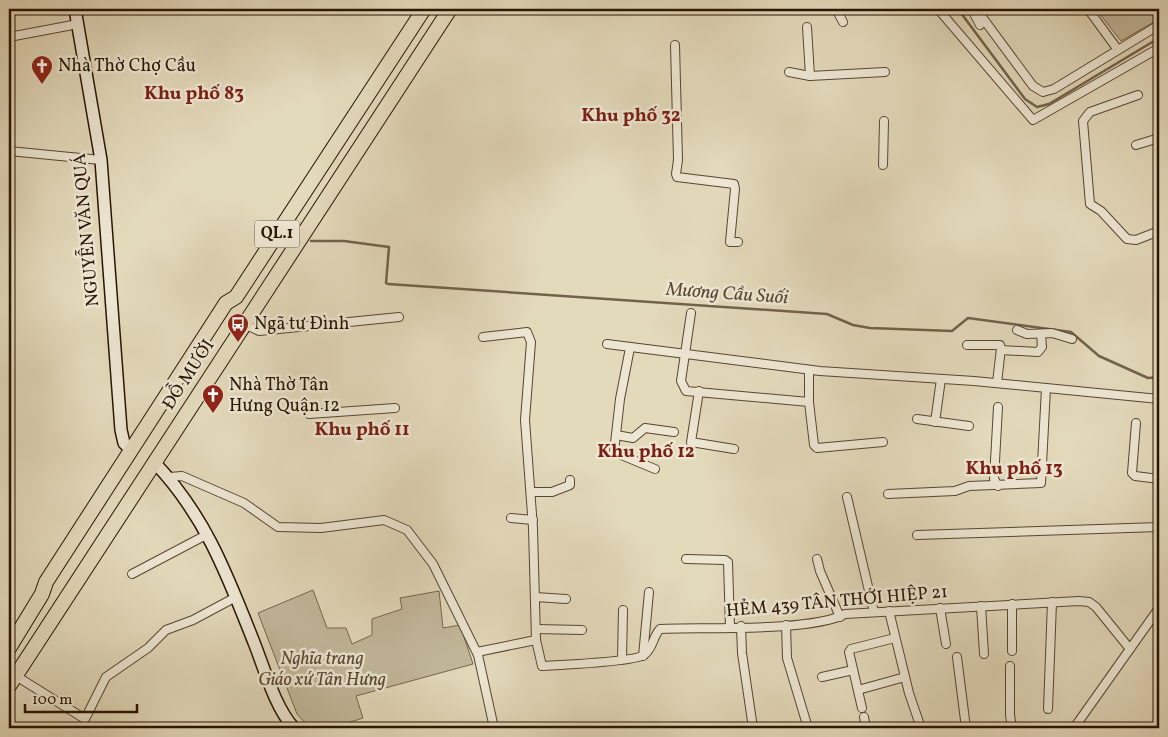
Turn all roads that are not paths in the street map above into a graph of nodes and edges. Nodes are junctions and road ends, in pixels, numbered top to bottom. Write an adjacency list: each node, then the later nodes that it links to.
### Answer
1 (75, 9): 11 (main road, NGUYỄN VĂN QUÁ)
2 (440, 9): 62 (highway, ĐỖ MƯỜI / QL.1)
3 (450, 9): 33 (highway, ĐỖ MƯỜI / QL.1)
4 (836, 9): 10 (street)
5 (938, 9): 17 (street)
6 (971, 9): 12 (street)
7 (976, 9): 18 (street)
8 (1088, 9): 18 (street)
9 (418, 11): 60 (highway, ĐỖ MƯỜI / QL.1)
10 (843, 22)
11 (78, 24): 15 (street); 27 (main road, NGUYỄN VĂN QUÁ)
12 (980, 25)
13 (1159, 25): 18 (street)
14 (807, 26): 21 (street)
15 (9, 37)
16 (675, 44): 30 (street)
17 (1159, 48)
18 (1118, 50)
19 (789, 72): 21 (street)
20 (886, 72): 21 (street)
21 (810, 76)
22 (1138, 95): 29 (street)
23 (884, 121): 28 (street)
24 (1159, 138): 25 (street)
25 (1136, 145)
26 (9, 151): 27 (street)
27 (101, 160): 60 (main road, NGUYỄN VĂN QUÁ)
28 (883, 165)
29 (1159, 232)
30 (738, 242)
31 (691, 313): 42 (street)
32 (399, 317): 33 (street)
33 (244, 324): 62 (highway, ĐỖ MƯỜI / QL.1)
34 (1017, 330): 35 (street)
35 (1041, 334): 37 (street); 41 (street)
36 (483, 337): 68 (street)
37 (1072, 339)
38 (607, 344): 40 (street)
39 (967, 345): 41 (street)
40 (630, 348): 42 (street); 58 (street)
41 (1001, 350): 45 (street)
42 (684, 354): 43 (street); 47 (street)
43 (809, 370): 44 (street); 49 (street)
44 (941, 379): 45 (street); 54 (street)
45 (997, 383): 46 (street)
46 (1046, 388): 48 (street); 67 (street)
47 (700, 391): 49 (street); 61 (street)
48 (1159, 399)
49 (809, 402): 59 (street)
50 (998, 407): 67 (street)
51 (395, 408): 52 (street)
52 (309, 414)
53 (917, 419): 54 (street)
54 (935, 422): 56 (street)
55 (1136, 423): 65 (street)
56 (969, 426)
57 (674, 432): 58 (street)
58 (616, 435): 63 (street)
59 (884, 442)
60 (131, 449): 98 (highway, ĐỖ MƯỜI / QL.1)
61 (734, 449)
62 (152, 460): 64 (main road); 111 (highway, ĐỖ MƯỜI / QL.1)
63 (655, 469)
64 (169, 477): 74 (main road); 103 (street)
65 (1159, 479)
66 (570, 480): 68 (street)
67 (998, 486): 69 (street)
68 (531, 492): 72 (street)
69 (888, 494)
70 (847, 496): 90 (street)
71 (512, 518): 72 (street)
72 (533, 520): 81 (street)
73 (1159, 526): 75 (street)
74 (208, 534): 78 (street); 80 (main road)
75 (917, 535)
76 (686, 559): 94 (street)
77 (817, 559): 91 (street)
78 (132, 574)
79 (649, 592): 105 (street)
80 (236, 597): 111 (street); 117 (main road)
81 (535, 597): 82 (street); 95 (street)
82 (566, 599)
83 (1052, 602): 84 (street, HẺM 439 TÂN THỚI HIỆP 21); 101 (street, HẺM 439 TÂN THỚI HIỆP 21); 115 (street)
84 (1012, 604): 85 (street, HẺM 439 TÂN THỚI HIỆP 21); 102 (street)
85 (981, 606): 86 (street, HẺM 439 TÂN THỚI HIỆP 21); 104 (street)
86 (940, 608): 89 (street, HẺM 439 TÂN THỚI HIỆP 21); 100 (street)
87 (1159, 608): 101 (street)
88 (623, 610): 107 (street)
89 (889, 611): 90 (street, HẺM 439 TÂN THỚI HIỆP 21); 97 (street)
90 (874, 612): 91 (street, HẺM 439 TÂN THỚI HIỆP 21)
91 (840, 617): 92 (street, HẺM 439 TÂN THỚI HIỆP 21)
92 (786, 625): 93 (street, HẺM 439 TÂN THỚI HIỆP 21); 120 (street)
93 (741, 626): 94 (street, HẺM 439 TÂN THỚI HIỆP 21); 119 (street)
94 (730, 627): 105 (street, HẺM 439 TÂN THỚI HIỆP 21)
95 (536, 629): 96 (street); 99 (street)
96 (582, 630)
97 (895, 638): 109 (street); 112 (street)
98 (10, 639)
99 (536, 640): 103 (street); 107 (street)
100 (946, 644)
101 (1130, 649): 125 (street)
102 (1012, 651)
103 (477, 652): 118 (street)
104 (984, 654)
105 (643, 656): 107 (street)
106 (957, 657): 123 (street)
107 (622, 659)
108 (1010, 666): 124 (street)
109 (854, 670): 110 (street); 113 (street)
110 (822, 676)
111 (11, 677)
112 (905, 677): 113 (street); 122 (street)
113 (858, 690): 114 (street)
114 (862, 708)
115 (1048, 708)
116 (864, 717): 121 (street)
117 (294, 728)
118 (494, 728)
119 (753, 728)
120 (808, 728)
121 (866, 728)
122 (921, 728)
123 (966, 728)
124 (1012, 728)
125 (1074, 728)

